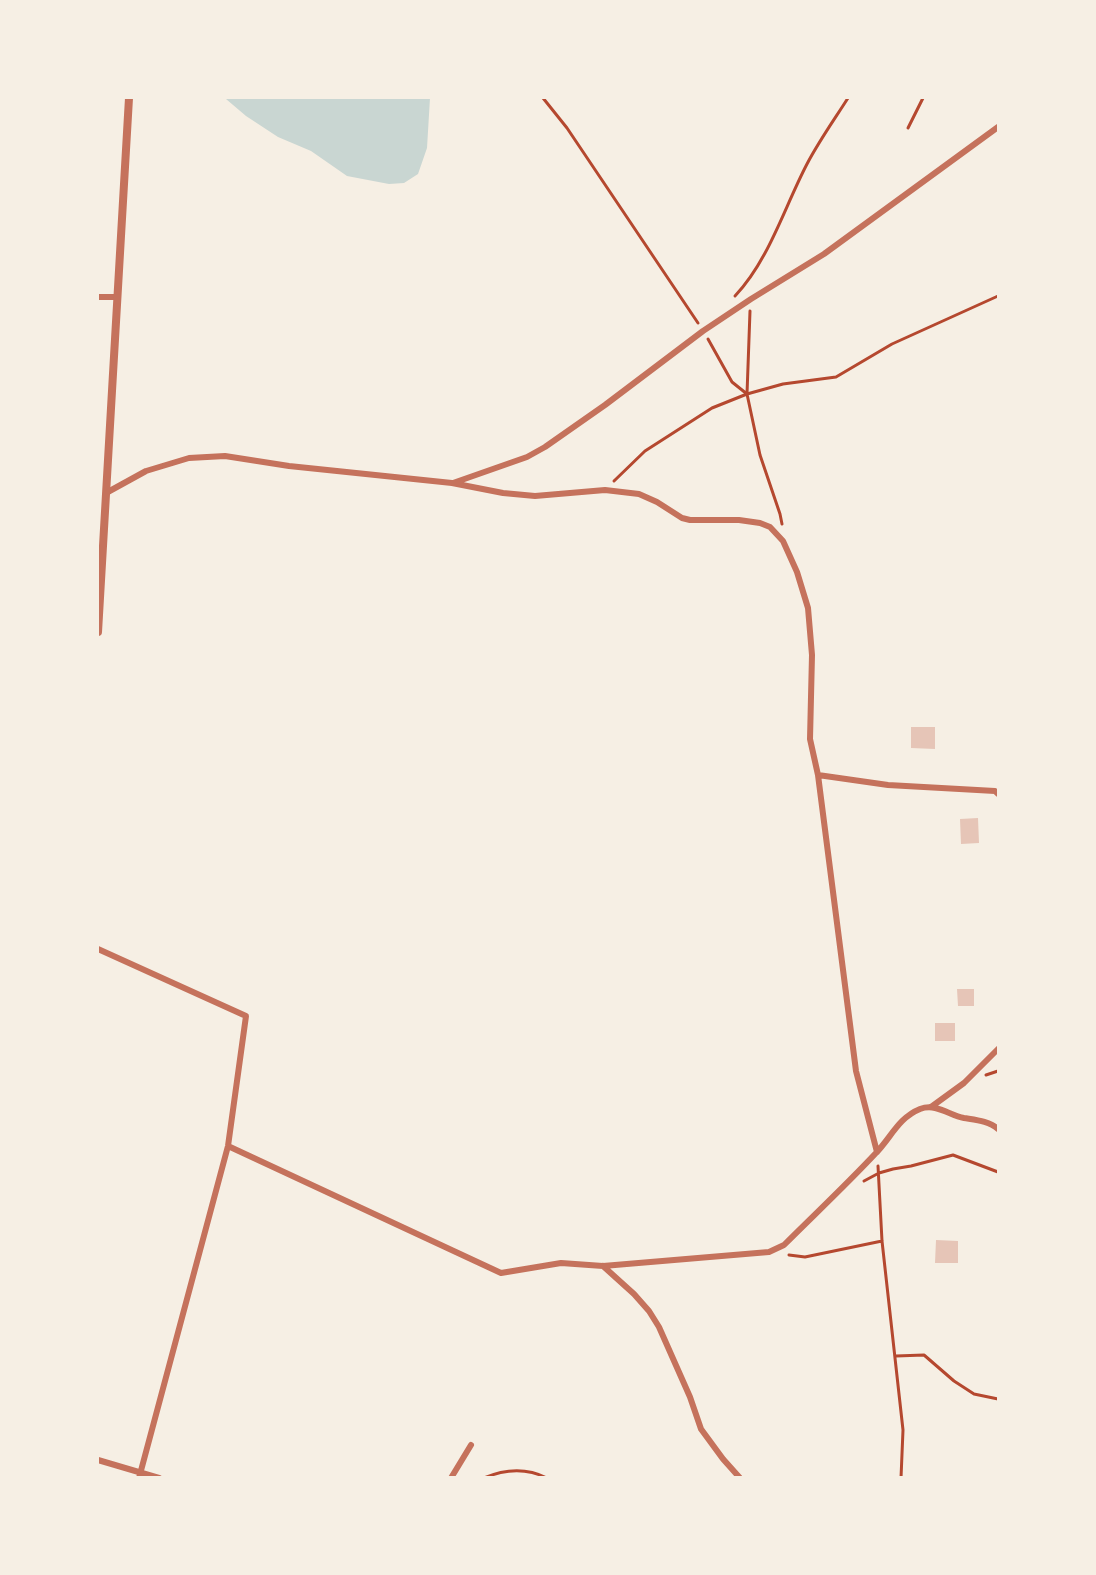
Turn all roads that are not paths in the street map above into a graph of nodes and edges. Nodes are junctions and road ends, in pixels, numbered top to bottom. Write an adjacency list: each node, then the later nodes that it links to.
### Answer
1 (129, 98): 4 (street)
2 (999, 127): 5 (street)
3 (98, 297): 4 (street)
4 (117, 297): 6 (street)
5 (452, 483): 6 (street); 9 (street)
6 (106, 493): 7 (street)
7 (100, 547): 8 (street)
8 (98, 632)
9 (818, 775): 10 (street); 16 (street)
10 (999, 794)
11 (98, 949): 15 (street)
12 (999, 1049): 13 (street)
13 (931, 1107): 14 (street); 16 (street)
14 (999, 1129)
15 (228, 1146): 17 (street); 20 (street)
16 (877, 1152): 17 (street)
17 (603, 1266): 23 (street)
18 (471, 1445): 22 (street)
19 (98, 1460): 20 (street)
20 (140, 1475): 21 (street)
21 (159, 1478)
22 (451, 1478)
23 (741, 1478)

